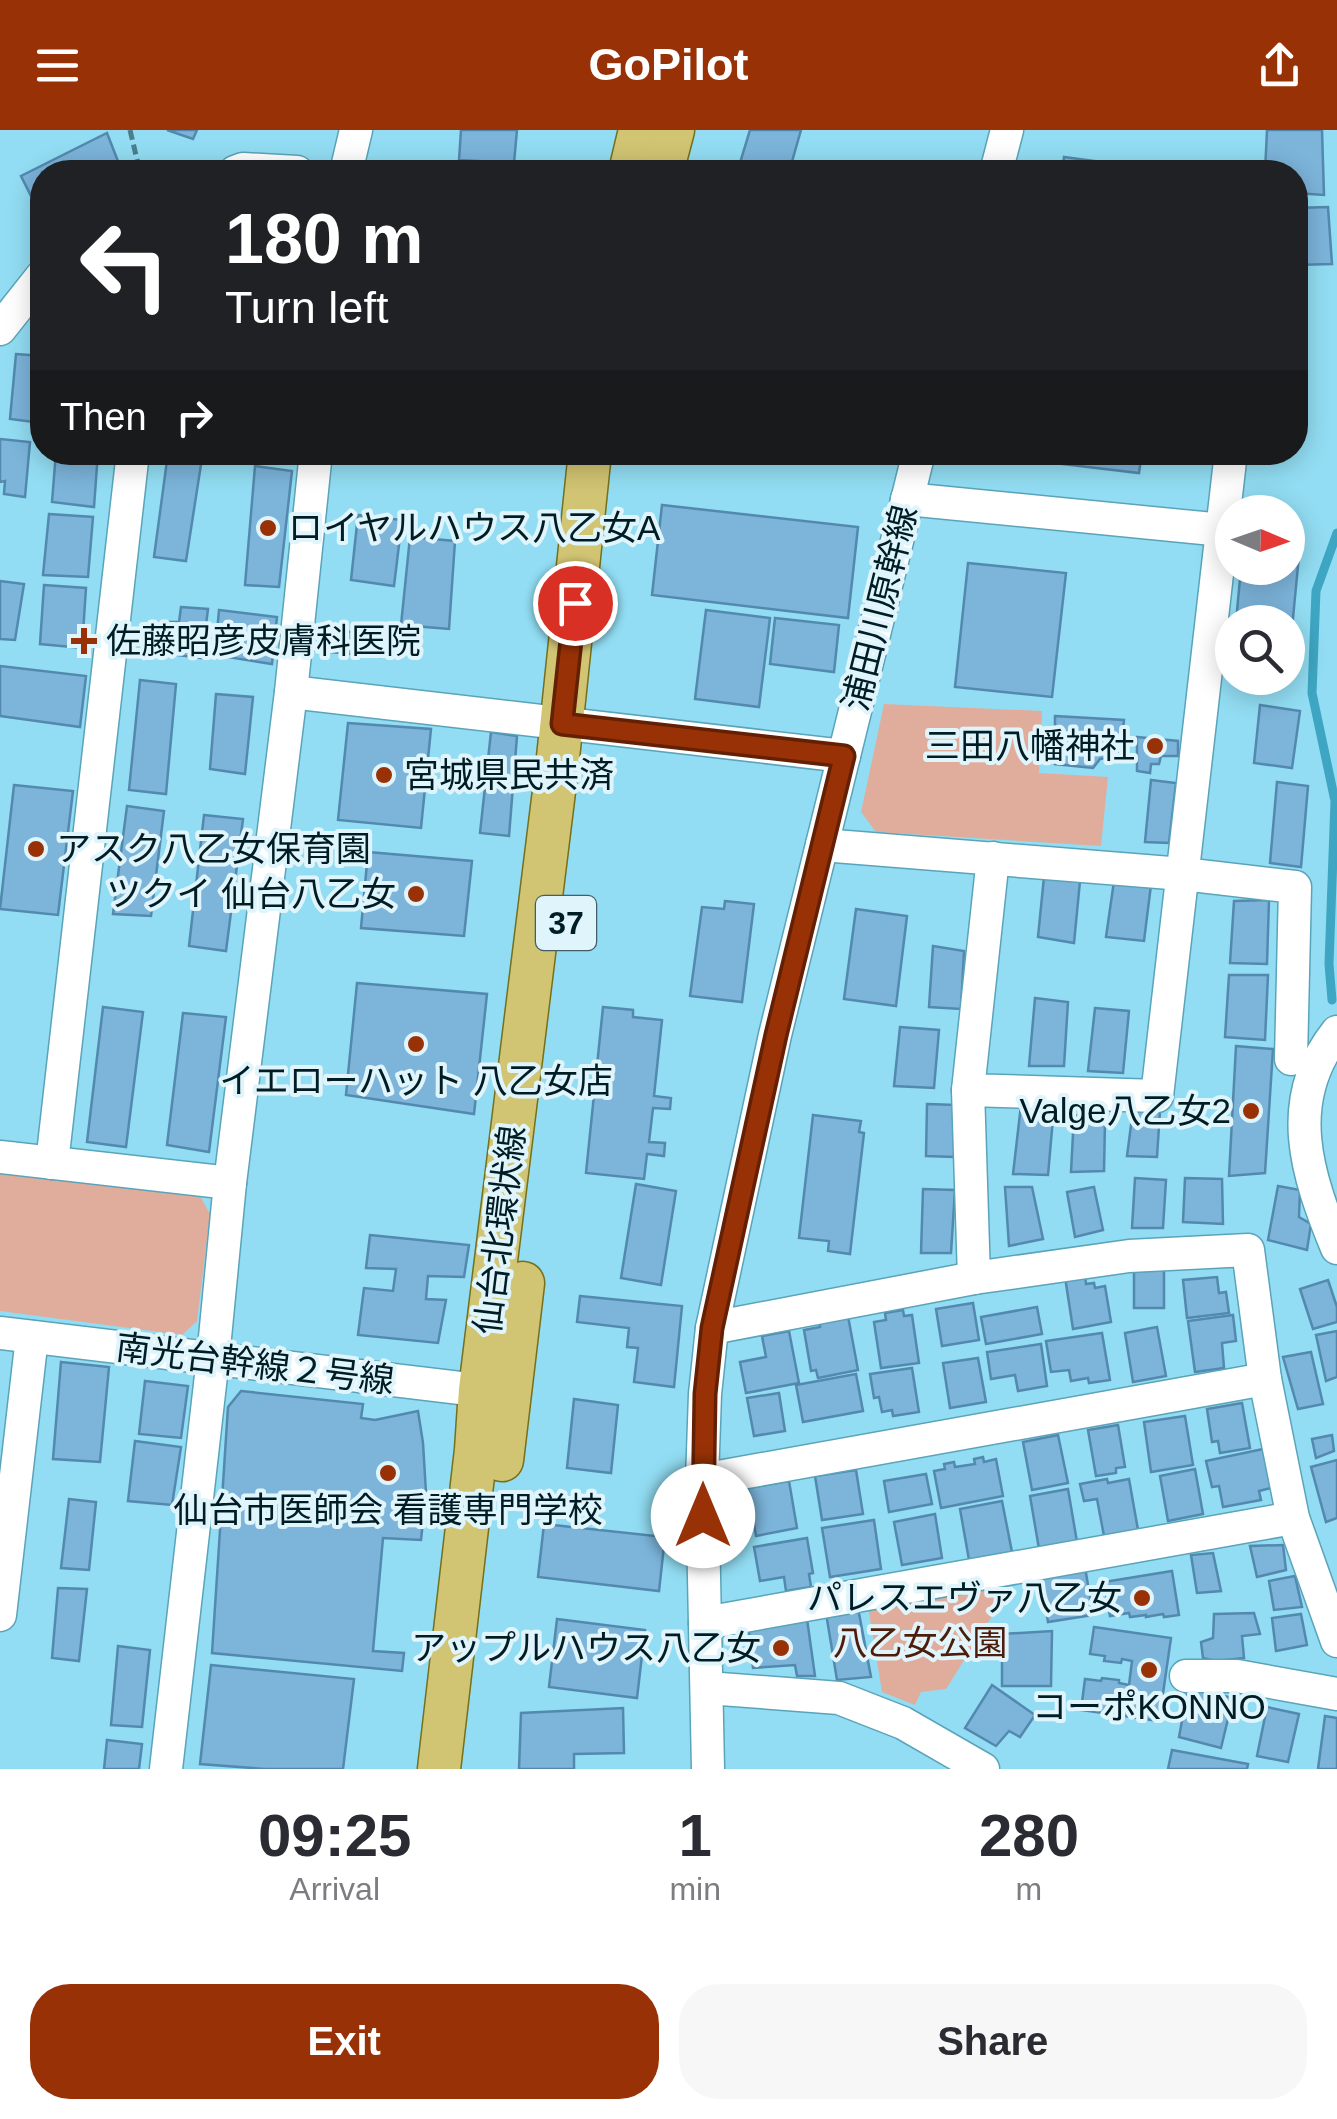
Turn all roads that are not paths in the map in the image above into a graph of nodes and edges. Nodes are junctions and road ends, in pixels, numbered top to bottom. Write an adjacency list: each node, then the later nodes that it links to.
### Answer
1 (356, 130): 5 (street)
2 (640, 130): 6 (main road)
3 (673, 130): 7 (main road)
4 (1008, 130): 8 (street)
5 (349, 160)
6 (633, 160)
7 (665, 160)
8 (999, 160)
9 (30, 291): 10 (street)
10 (0, 329)
11 (132, 465): 31 (street)
12 (315, 465): 21 (street)
13 (589, 465): 22 (main road, 仙台北環状線 / 37)
14 (616, 465): 22 (main road, 仙台北環状線 / 37)
15 (916, 465): 18 (street, 浦田川原幹線)
16 (1230, 465): 17 (street)
17 (1227, 495)
18 (907, 499): 19 (street); 23 (street, 浦田川原幹線)
19 (1215, 529)
20 (1217, 585): 26 (street)
21 (291, 692): 22 (street); 32 (street)
22 (575, 725): 23 (street); 39 (main road, 仙台北環状線 / 37)
23 (844, 756): 24 (street, 浦田川原幹線)
24 (822, 845): 25 (street); 35 (street, 浦田川原幹線)
25 (993, 858): 26 (street); 29 (street)
26 (1183, 874): 28 (street); 29 (street)
27 (1337, 1032): 33 (street)
28 (1292, 1059)
29 (968, 1090): 34 (street)
30 (0, 1157): 31 (street)
31 (52, 1163): 32 (street)
32 (230, 1183): 37 (street)
33 (1337, 1248)
34 (974, 1278): 35 (street); 38 (street)
35 (712, 1328): 40 (street, 浦田川原幹線)
36 (16, 1335): 37 (street, 南光台幹線２号線); 42 (street)
37 (213, 1358): 39 (street, 南光台幹線２号線); 48 (street)
38 (1265, 1379): 40 (street); 41 (street)
39 (495, 1392): 49 (main road, 仙台北環状線 / 37); 50 (main road, 仙台北環状線 / 37)
40 (702, 1480): 43 (street, 浦田川原幹線)
41 (1293, 1518): 43 (street); 44 (street)
42 (0, 1616)
43 (705, 1623): 46 (street, 浦田川原幹線)
44 (1337, 1642)
45 (1186, 1676): 47 (street)
46 (706, 1688): 51 (street, 浦田川原幹線); 52 (street)
47 (1337, 1694)
48 (166, 1769)
49 (440, 1769)
50 (468, 1769)
51 (708, 1769)
52 (983, 1769)

